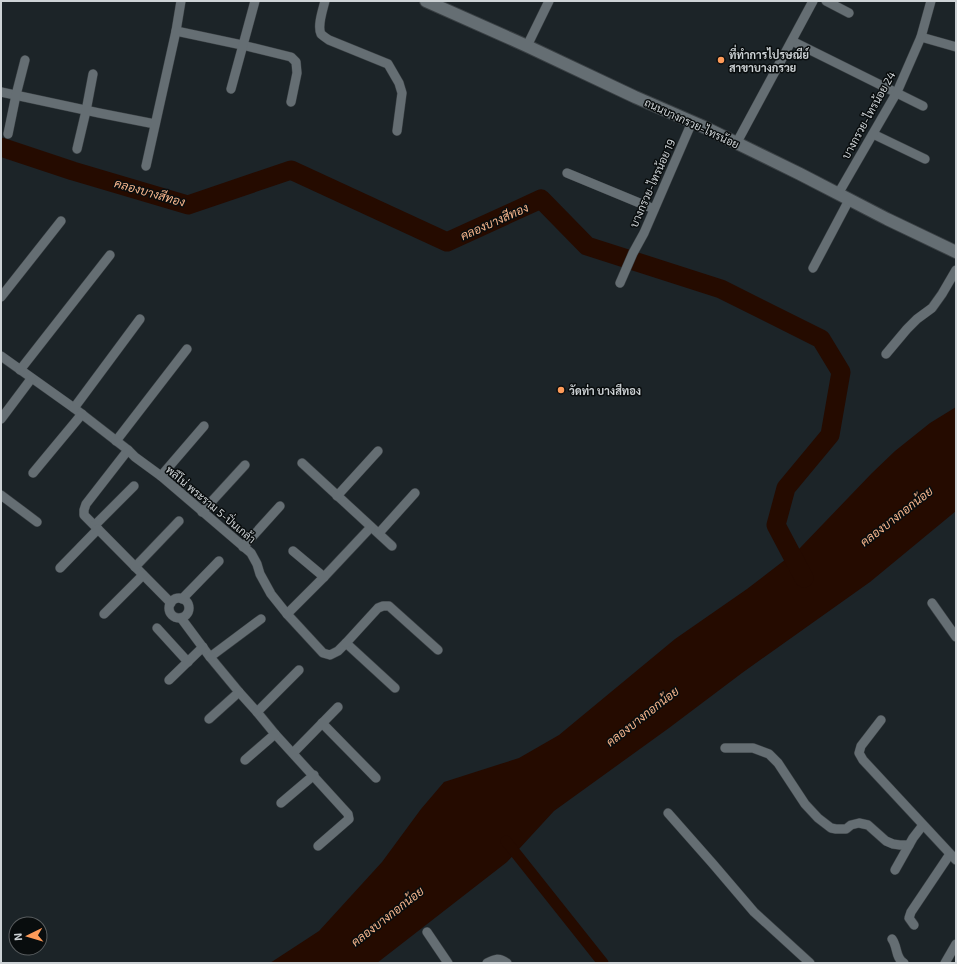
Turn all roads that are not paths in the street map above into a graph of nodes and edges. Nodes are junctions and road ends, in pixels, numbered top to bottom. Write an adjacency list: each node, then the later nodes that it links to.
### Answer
1 (181, 1): 10 (street)
2 (255, 1): 13 (street)
3 (325, 1): 27 (street)
4 (426, 1): 14 (main road, ถนนบางกรวย-ไทรน้อย)
5 (813, 1): 12 (street)
6 (826, 1): 9 (street)
7 (931, 1): 11 (street, บางกรวย-ไทรน้อย 24)
8 (544, 2): 14 (street)
9 (849, 13)
10 (176, 31): 13 (street); 26 (street)
11 (920, 37): 15 (street); 20 (street, บางกรวย-ไทรน้อย 24)
12 (792, 41): 20 (street); 30 (street)
13 (242, 45): 18 (street); 22 (street)
14 (527, 46): 25 (main road, ถนนบางกรวย-ไทรน้อย)
15 (956, 47)
16 (25, 60): 21 (street)
17 (93, 74): 24 (street)
18 (231, 89)
19 (1, 92): 21 (street)
20 (897, 92): 23 (street); 29 (street, บางกรวย-ไทรน้อย 24)
21 (16, 95): 24 (street); 28 (street)
22 (291, 102)
23 (923, 106)
24 (86, 111): 26 (street); 31 (street)
25 (692, 122): 30 (main road, ถนนบางกรวย-ไทรน้อย); 37 (street, บางกรวย-ไทรน้อย 19)
26 (155, 124): 33 (street)
27 (397, 132)
28 (8, 134)
29 (872, 134): 32 (street); 35 (street, บางกรวย-ไทรน้อย 24)
30 (736, 144): 35 (main road, ถนนบางกรวย-ไทรน้อย)
31 (77, 149)
32 (926, 159)
33 (146, 166)
34 (566, 173): 37 (street)
35 (838, 194): 36 (main road, ถนนบางกรวย-ไทรน้อย)
36 (850, 200): 39 (main road, ถนนบางกรวย-ไทรน้อย); 41 (street)
37 (654, 210): 43 (street, บางกรวย-ไทรน้อย 19)
38 (61, 221): 44 (street)
39 (956, 252)
40 (110, 255): 49 (street)
41 (813, 268)
42 (956, 270): 47 (street)
43 (622, 278)
44 (1, 297)
45 (140, 319): 51 (street)
46 (187, 349): 55 (street)
47 (886, 354)
48 (1, 356): 49 (street, พลีโน่ พระราม 5-ปิ่นเกล้า)
49 (20, 370): 50 (street, พลีโน่ พระราม 5-ปิ่นเกล้า)
50 (31, 379): 51 (street, พลีโน่ พระราม 5-ปิ่นเกล้า); 53 (street)
51 (74, 408): 52 (street, พลีโน่ พระราม 5-ปิ่นเกล้า)
52 (82, 414): 55 (street, พลีโน่ พระราม 5-ปิ่นเกล้า); 60 (street)
53 (1, 419)
54 (204, 426): 61 (street)
55 (116, 441): 56 (street, พลีโน่ พระราม 5-ปิ่นเกล้า)
56 (128, 450): 61 (street, พลีโน่ พระราม 5-ปิ่นเกล้า); 71 (street)
57 (378, 451): 65 (street)
58 (302, 463): 65 (street)
59 (245, 465): 67 (street)
60 (33, 473)
61 (160, 476): 67 (street, พลีโน่ พระราม 5-ปิ่นเกล้า)
62 (134, 486): 71 (street)
63 (415, 493): 72 (street)
64 (1, 495): 69 (street)
65 (338, 496): 70 (street)
66 (280, 506): 74 (street)
67 (202, 512): 74 (street, พลีโน่ พระราม 5-ปิ่นเกล้า)
68 (179, 521): 77 (street)
69 (37, 522)
70 (371, 526): 72 (street); 80 (street)
71 (96, 527): 77 (street); 78 (street)
72 (379, 533): 73 (street)
73 (392, 546)
74 (243, 547): 85 (street, พลีโน่ พระราม 5-ปิ่นเกล้า)
75 (293, 550): 80 (street)
76 (219, 561): 81 (street)
77 (135, 567): 79 (street)
78 (60, 568)
79 (143, 575): 82 (street); 84 (street)
80 (324, 577): 85 (street)
81 (182, 599): 82 (street); 86 (street)
82 (171, 603): 86 (street)
83 (932, 603): 89 (street)
84 (104, 614)
85 (287, 614): 90 (street, พลีโน่ พระราม 5-ปิ่นเกล้า)
86 (181, 618): 91 (street)
87 (261, 619): 93 (street)
88 (157, 628): 94 (street)
89 (956, 637)
90 (346, 643): 92 (street); 97 (street)
91 (203, 647): 93 (street); 94 (street)
92 (438, 650)
93 (210, 657): 98 (street)
94 (188, 662): 96 (street)
95 (299, 670): 100 (street)
96 (169, 680)
97 (395, 688)
98 (238, 692): 100 (street); 101 (street)
99 (338, 707): 103 (street)
100 (257, 712): 104 (street)
101 (209, 719)
102 (880, 720): 112 (street)
103 (322, 723): 106 (street); 109 (street)
104 (275, 734): 106 (street); 107 (street)
105 (726, 748): 113 (street)
106 (293, 753): 108 (street)
107 (245, 760)
108 (314, 775): 110 (street); 114 (street)
109 (376, 778)
110 (281, 803)
111 (668, 813): 124 (street)
112 (923, 825): 113 (street); 115 (street)
113 (909, 844): 116 (street)
114 (318, 846)
115 (953, 857): 117 (street)
116 (895, 870)
117 (914, 925)
118 (427, 932): 121 (street)
119 (892, 939): 125 (street)
120 (956, 944): 126 (street)
121 (448, 963)
122 (487, 963): 123 (street)
123 (507, 963)
124 (810, 963)
125 (904, 963)
126 (945, 963)

